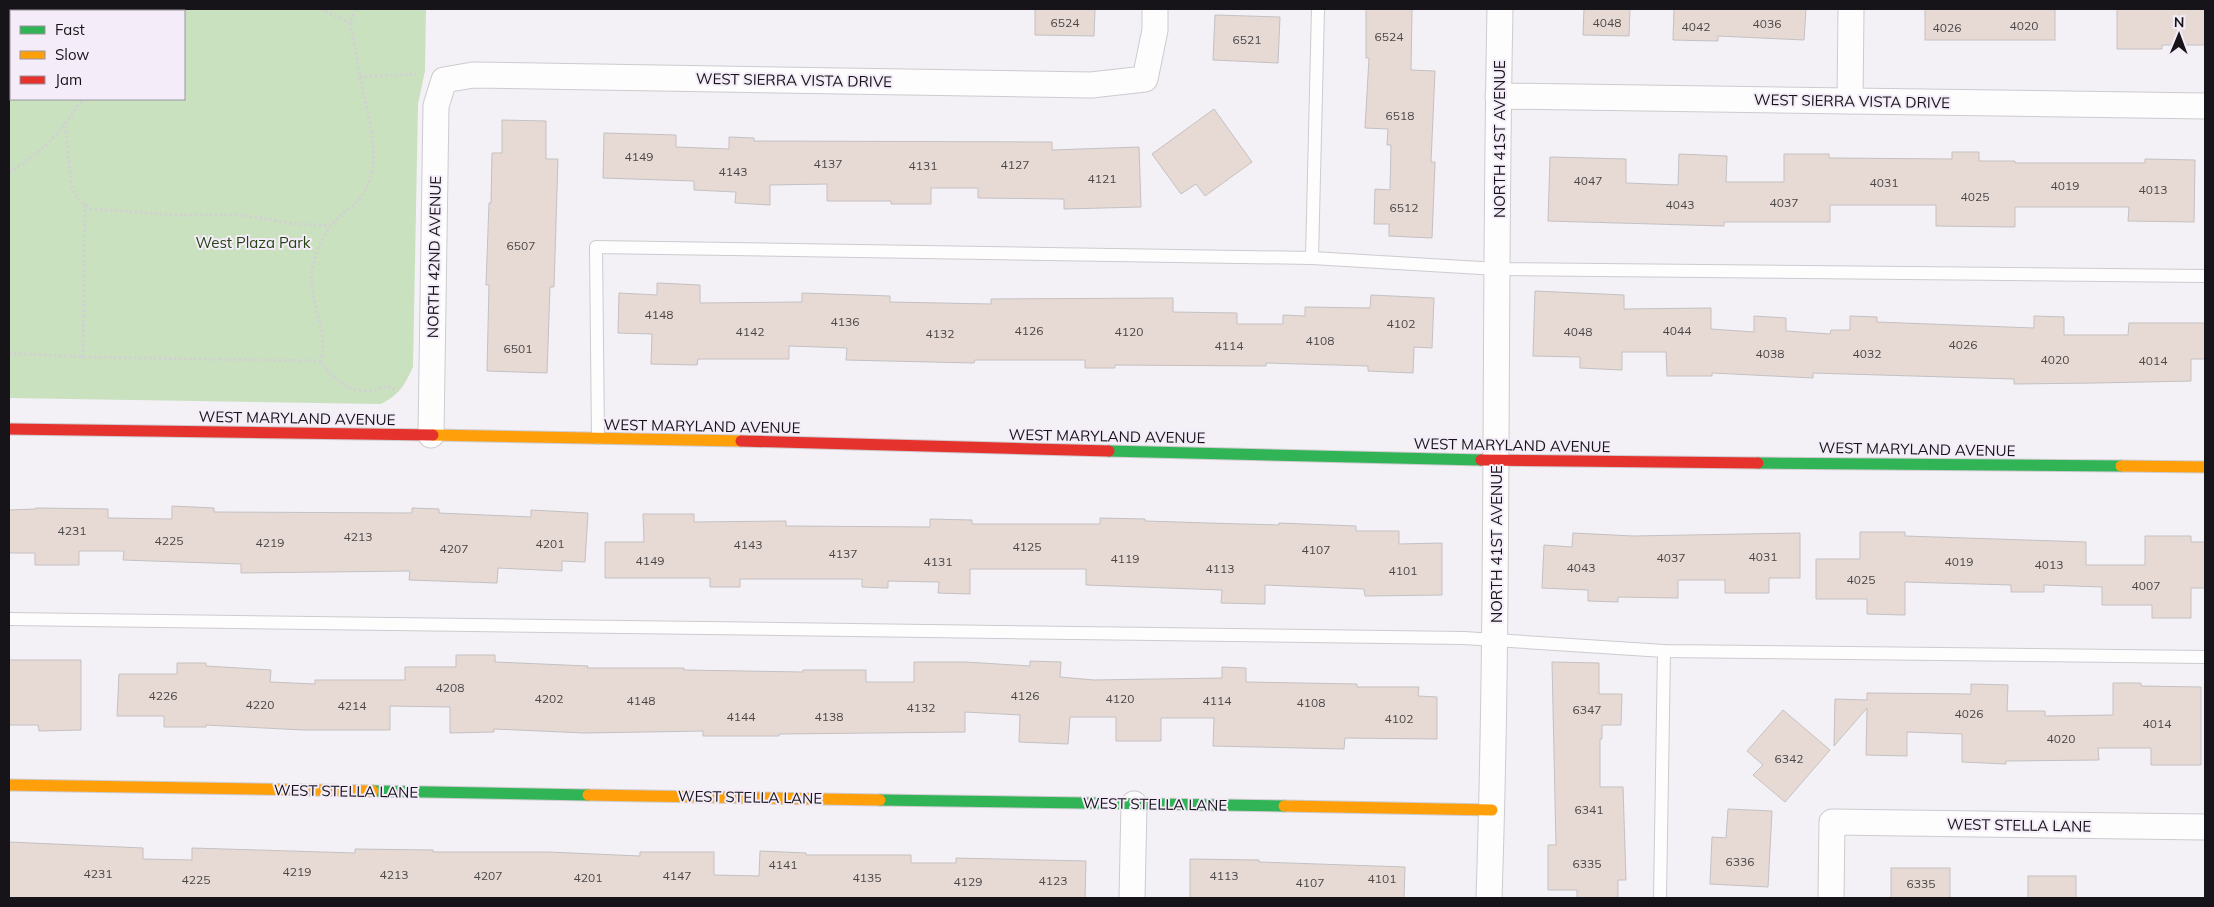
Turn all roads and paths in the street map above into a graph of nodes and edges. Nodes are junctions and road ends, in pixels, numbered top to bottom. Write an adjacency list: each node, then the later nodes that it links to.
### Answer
1 (321, 9): 7 (path)
2 (356, 9): 7 (path)
3 (1155, 9): 10 (street, WEST SIERRA VISTA DRIVE)
4 (1318, 9): 19 (lane)
5 (1500, 9): 11 (street, NORTH 41ST AVENUE)
6 (1851, 9): 13 (street)
7 (350, 23): 9 (path)
8 (416, 74): 9 (path)
9 (360, 77): 18 (path)
10 (444, 80): 27 (street, NORTH 42ND AVENUE)
11 (1498, 96): 13 (street, WEST SIERRA VISTA DRIVE); 20 (street, NORTH 41ST AVENUE)
12 (81, 100): 15 (path)
13 (1850, 101): 14 (street, WEST SIERRA VISTA DRIVE)
14 (2205, 106)
15 (66, 126): 16 (path); 17 (path)
16 (9, 172)
17 (85, 204): 18 (path); 23 (path)
18 (332, 226): 24 (path)
19 (1312, 258): 20 (lane); 28 (lane)
20 (1498, 269): 21 (lane); 29 (street, NORTH 41ST AVENUE)
21 (2205, 276)
22 (9, 353): 23 (path)
23 (83, 357): 24 (path)
24 (320, 361): 25 (path)
25 (395, 390)
26 (9, 429): 27 (street, WEST MARYLAND AVENUE)
27 (431, 435): 28 (street, WEST MARYLAND AVENUE)
28 (598, 438): 29 (street, WEST MARYLAND AVENUE)
29 (1496, 460): 30 (street, WEST MARYLAND AVENUE); 32 (street, NORTH 41ST AVENUE)
30 (2205, 467)
31 (9, 619): 32 (lane)
32 (1496, 639): 33 (lane); 37 (street, NORTH 41ST AVENUE)
33 (1664, 650): 34 (lane); 41 (lane)
34 (2205, 657)
35 (9, 785): 36 (street, WEST STELLA LANE)
36 (1134, 804): 37 (street, WEST STELLA LANE); 39 (street)
37 (1492, 810): 40 (street, NORTH 41ST AVENUE)
38 (2205, 827): 42 (street, WEST STELLA LANE)
39 (1132, 898)
40 (1489, 898)
41 (1660, 898)
42 (1831, 898)

